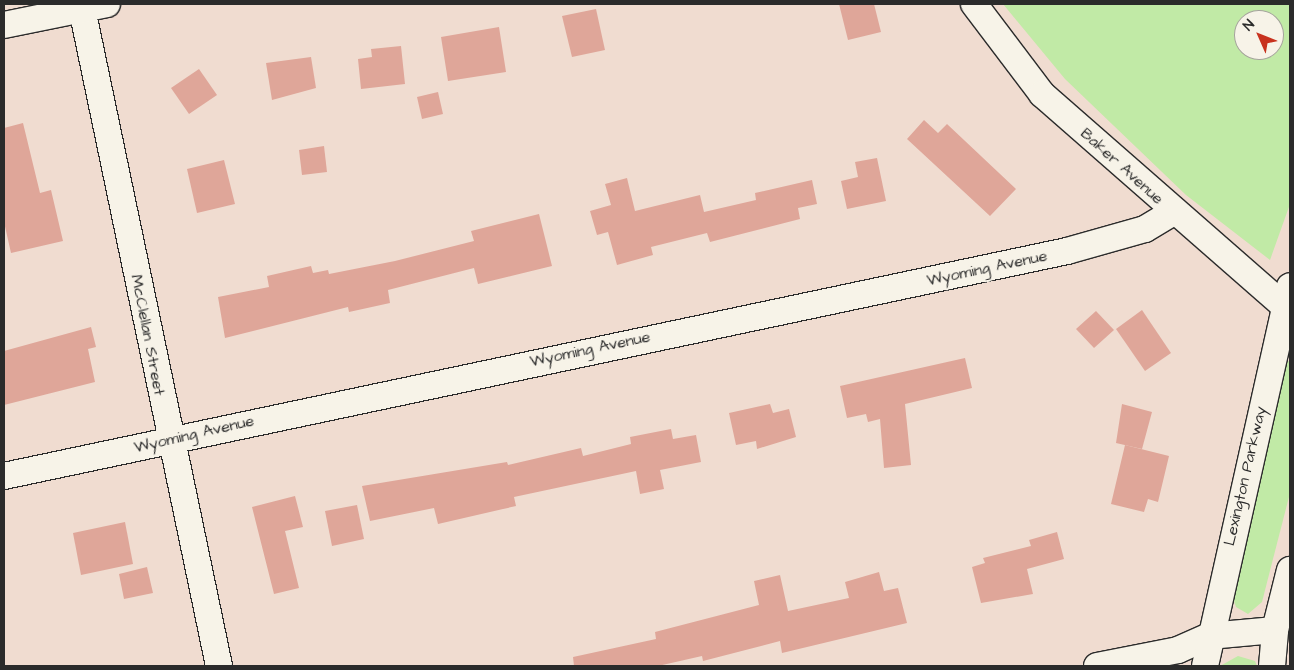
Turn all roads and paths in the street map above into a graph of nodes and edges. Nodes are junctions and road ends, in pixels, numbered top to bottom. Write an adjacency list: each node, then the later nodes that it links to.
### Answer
1 (107, 4): 3 (street)
2 (974, 4): 5 (street, Baker Avenue)
3 (82, 6): 4 (street); 7 (street, McClellan Street)
4 (4, 25)
5 (1173, 212): 6 (street, Baker Avenue); 7 (street, Wyoming Avenue)
6 (1288, 300): 11 (street, Lexington Parkway)
7 (169, 440): 8 (street, Wyoming Avenue); 12 (street, McClellan Street)
8 (4, 476)
9 (1290, 570): 10 (street)
10 (1275, 630): 11 (street); 15 (street)
11 (1209, 636): 13 (street); 14 (street, Lexington Parkway)
12 (219, 666)
13 (1097, 666)
14 (1205, 666)
15 (1272, 666)

